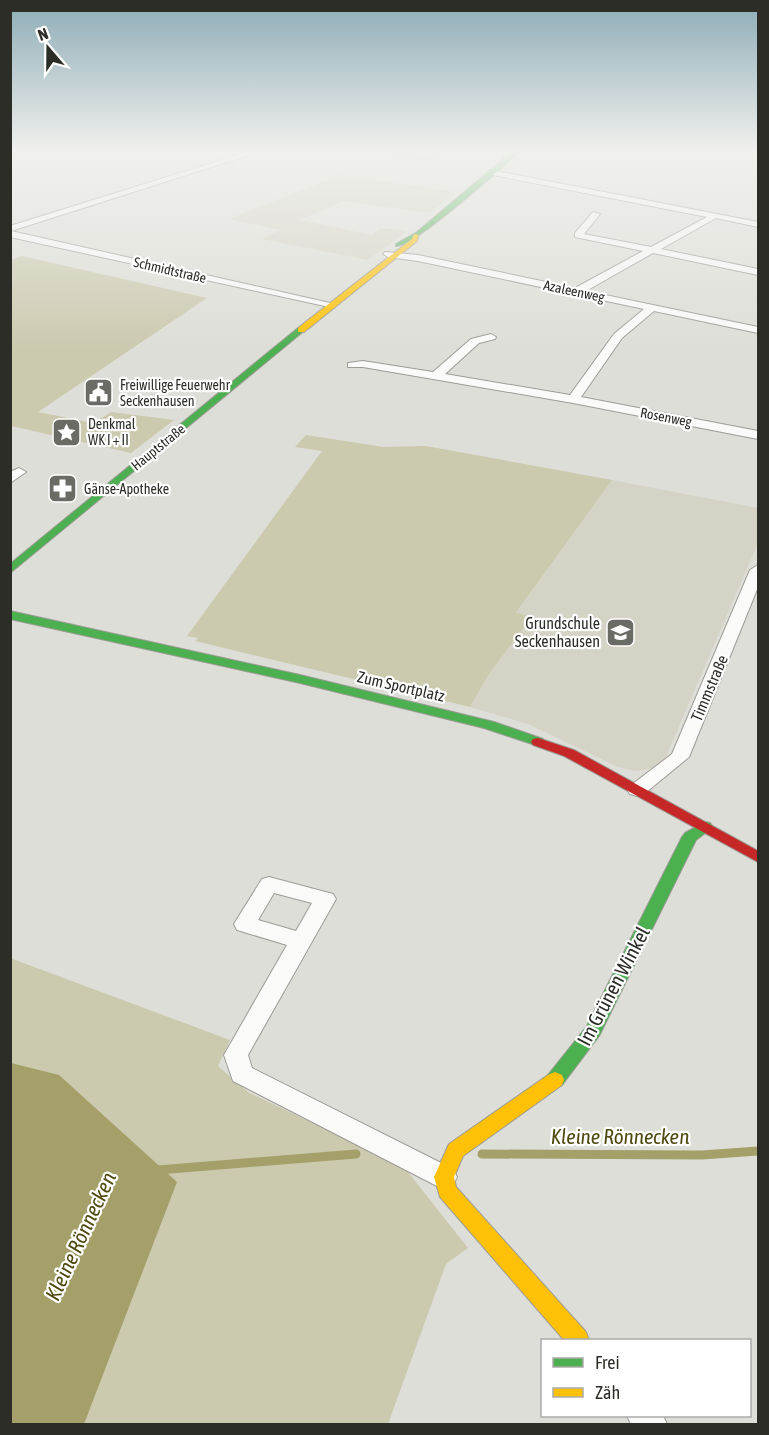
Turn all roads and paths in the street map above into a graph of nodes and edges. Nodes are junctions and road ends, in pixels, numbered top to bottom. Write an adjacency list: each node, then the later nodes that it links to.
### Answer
1 (52, 216): 7 (street)
2 (439, 216): 10 (main road, Hauptstraße)
3 (594, 216): 9 (street)
4 (714, 216): 9 (street)
5 (721, 216): 6 (street)
6 (759, 224)
7 (10, 229)
8 (10, 234): 13 (street, Schmidtstraße)
9 (649, 250): 11 (street); 12 (street)
10 (393, 254): 12 (street, Azaleenweg); 13 (main road, Hauptstraße)
11 (759, 272)
12 (576, 292): 14 (street, Azaleenweg)
13 (330, 306): 21 (main road, Hauptstraße)
14 (653, 307): 15 (street, Azaleenweg); 19 (street)
15 (759, 330)
16 (491, 338): 18 (street)
17 (352, 365): 18 (street, Rosenweg)
18 (436, 376): 19 (street, Rosenweg)
19 (573, 399): 20 (street, Rosenweg)
20 (759, 435)
21 (10, 570)
22 (759, 570): 24 (street, Timmstraße)
23 (10, 615): 24 (main road, Zum Sportplatz)
24 (637, 790): 25 (main road, Zum Sportplatz)
25 (705, 827): 26 (main road, Zum Sportplatz); 28 (main road, Im Grünen Winkel)
26 (759, 857)
27 (301, 941): 28 (street)
28 (444, 1177): 29 (main road)
29 (576, 1339)

